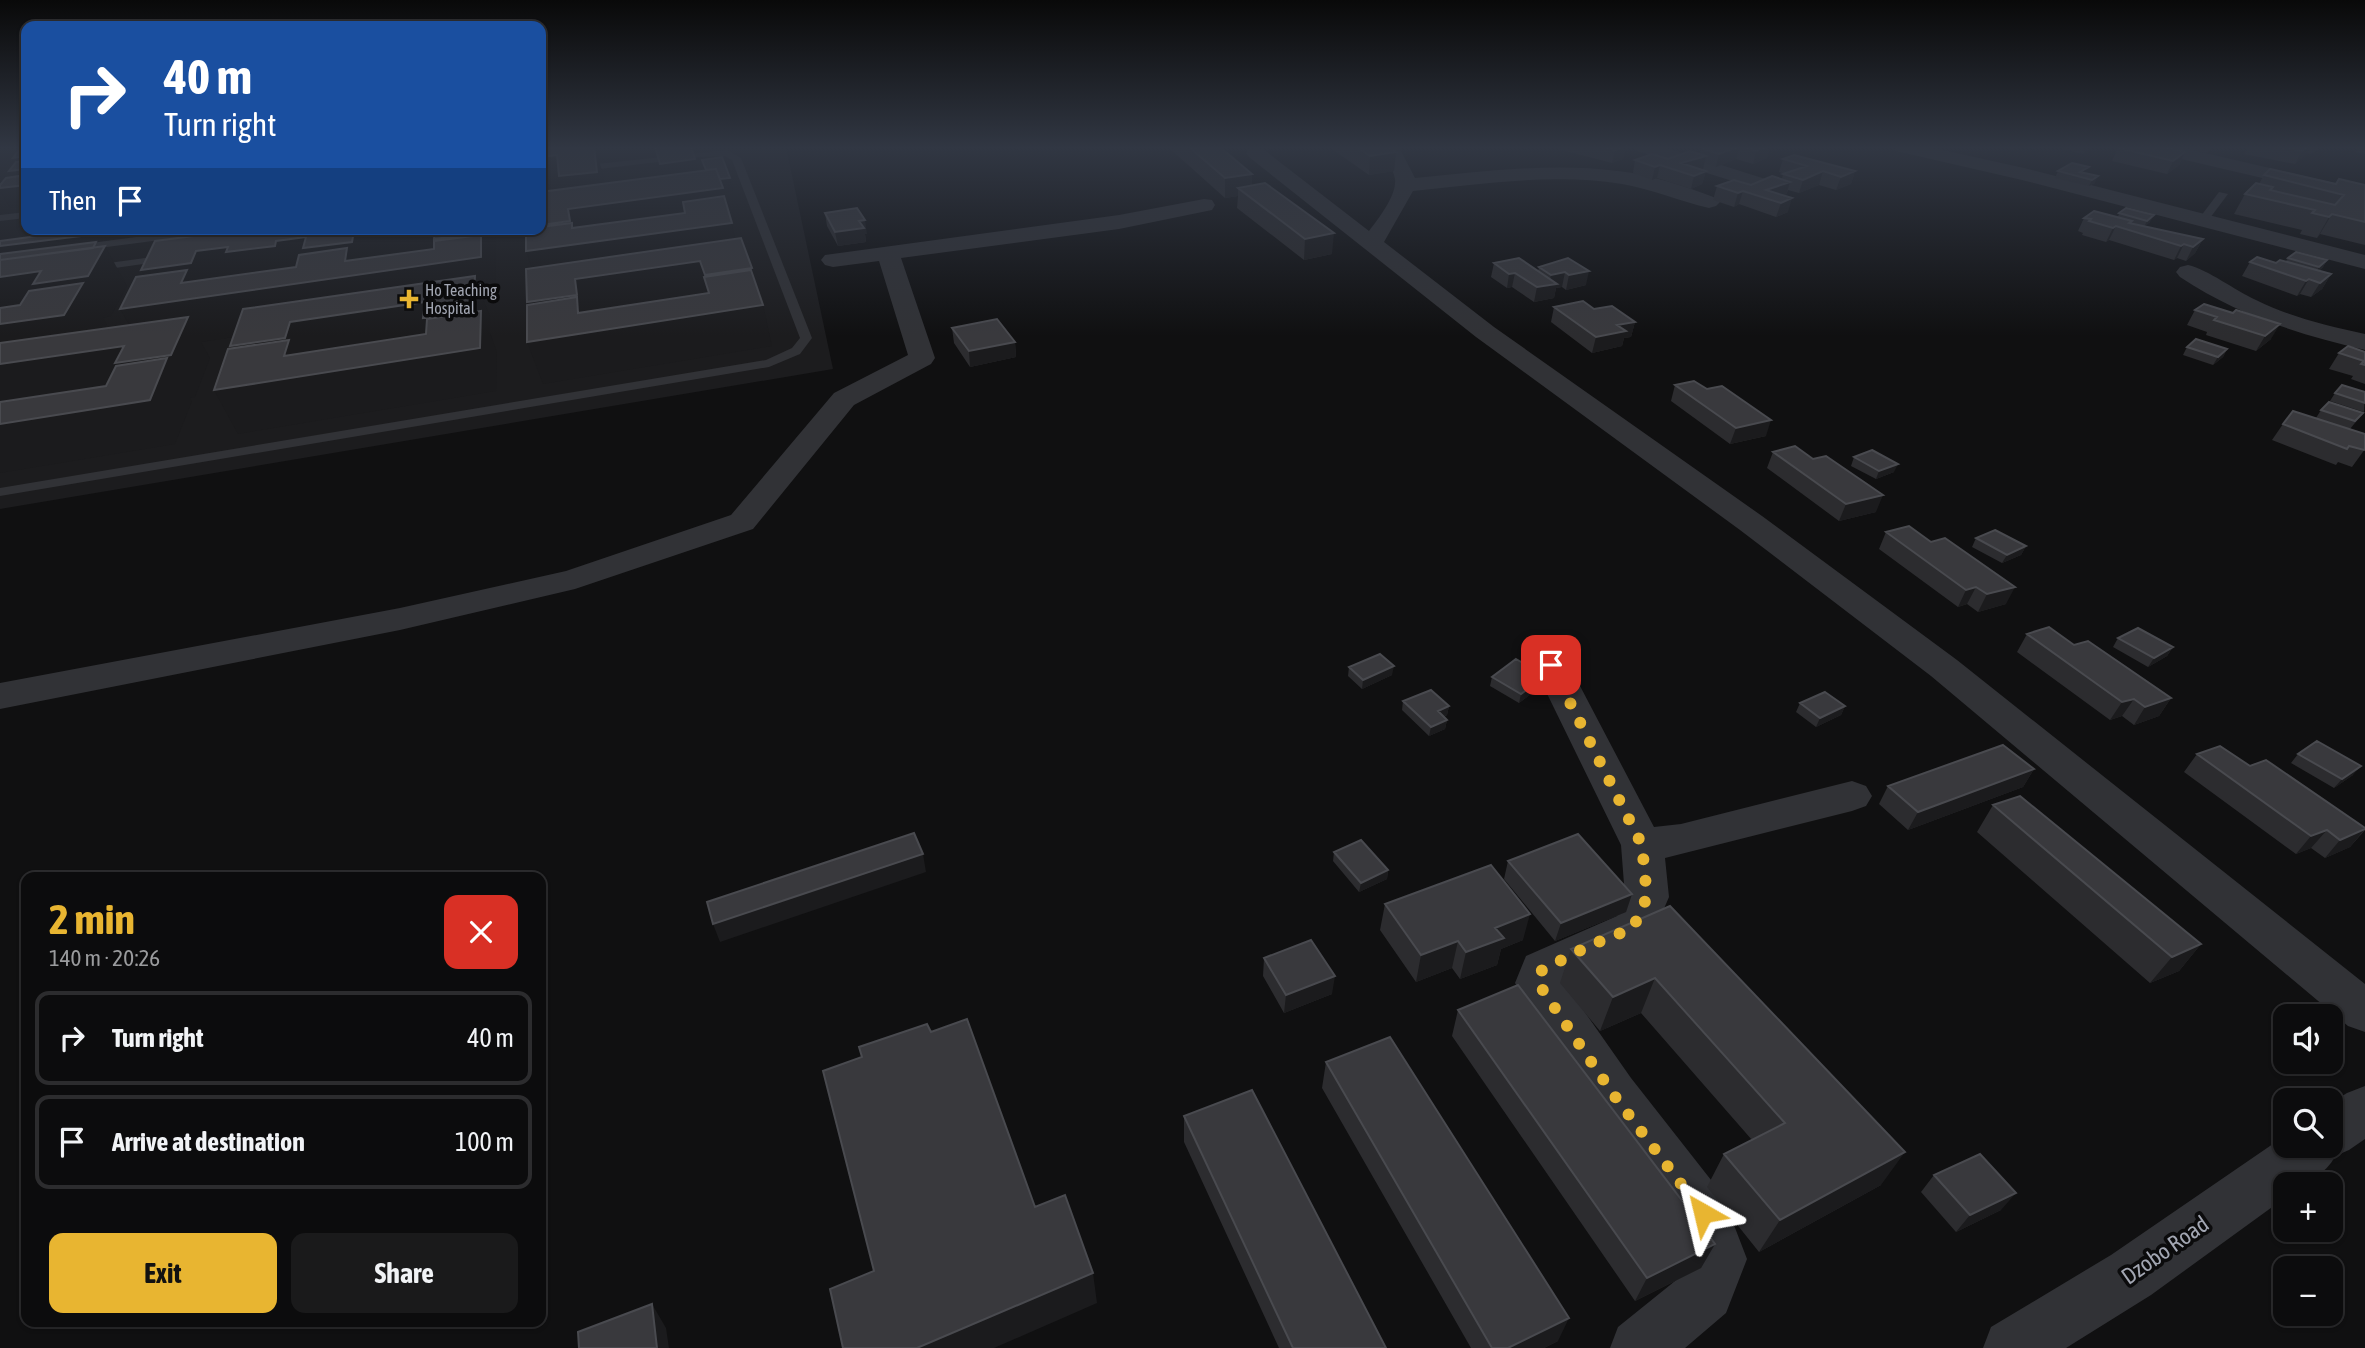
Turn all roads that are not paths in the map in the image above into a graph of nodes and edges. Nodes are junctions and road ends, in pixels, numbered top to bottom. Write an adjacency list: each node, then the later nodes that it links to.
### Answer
1 (756, 210): 24 (lane)
2 (1179, 210): 16 (street)
3 (1329, 210): 14 (street)
4 (1392, 210): 14 (street)
5 (2164, 210): 9 (street)
6 (2211, 210): 9 (lane)
7 (21, 216): 8 (lane)
8 (0, 218)
9 (2203, 220): 19 (street)
10 (45, 235): 13 (lane)
11 (139, 235): 15 (lane)
12 (143, 235): 20 (lane)
13 (38, 236)
14 (1371, 243): 29 (street)
15 (64, 250)
16 (888, 252): 18 (street); 26 (street)
17 (176, 257): 20 (lane)
18 (833, 260)
19 (2365, 262)
20 (123, 264): 21 (lane)
21 (82, 269)
22 (2188, 272): 23 (street)
23 (2365, 342)
24 (0, 492)
25 (1551, 665): 28 (street)
26 (0, 696)
27 (1853, 796): 28 (street)
28 (1642, 845): 33 (street)
29 (2365, 1012)
30 (2365, 1109): 31 (street)
31 (2343, 1125)
32 (2296, 1158): 34 (street, Dzobo Road)
33 (1639, 1348)
34 (2012, 1348)

